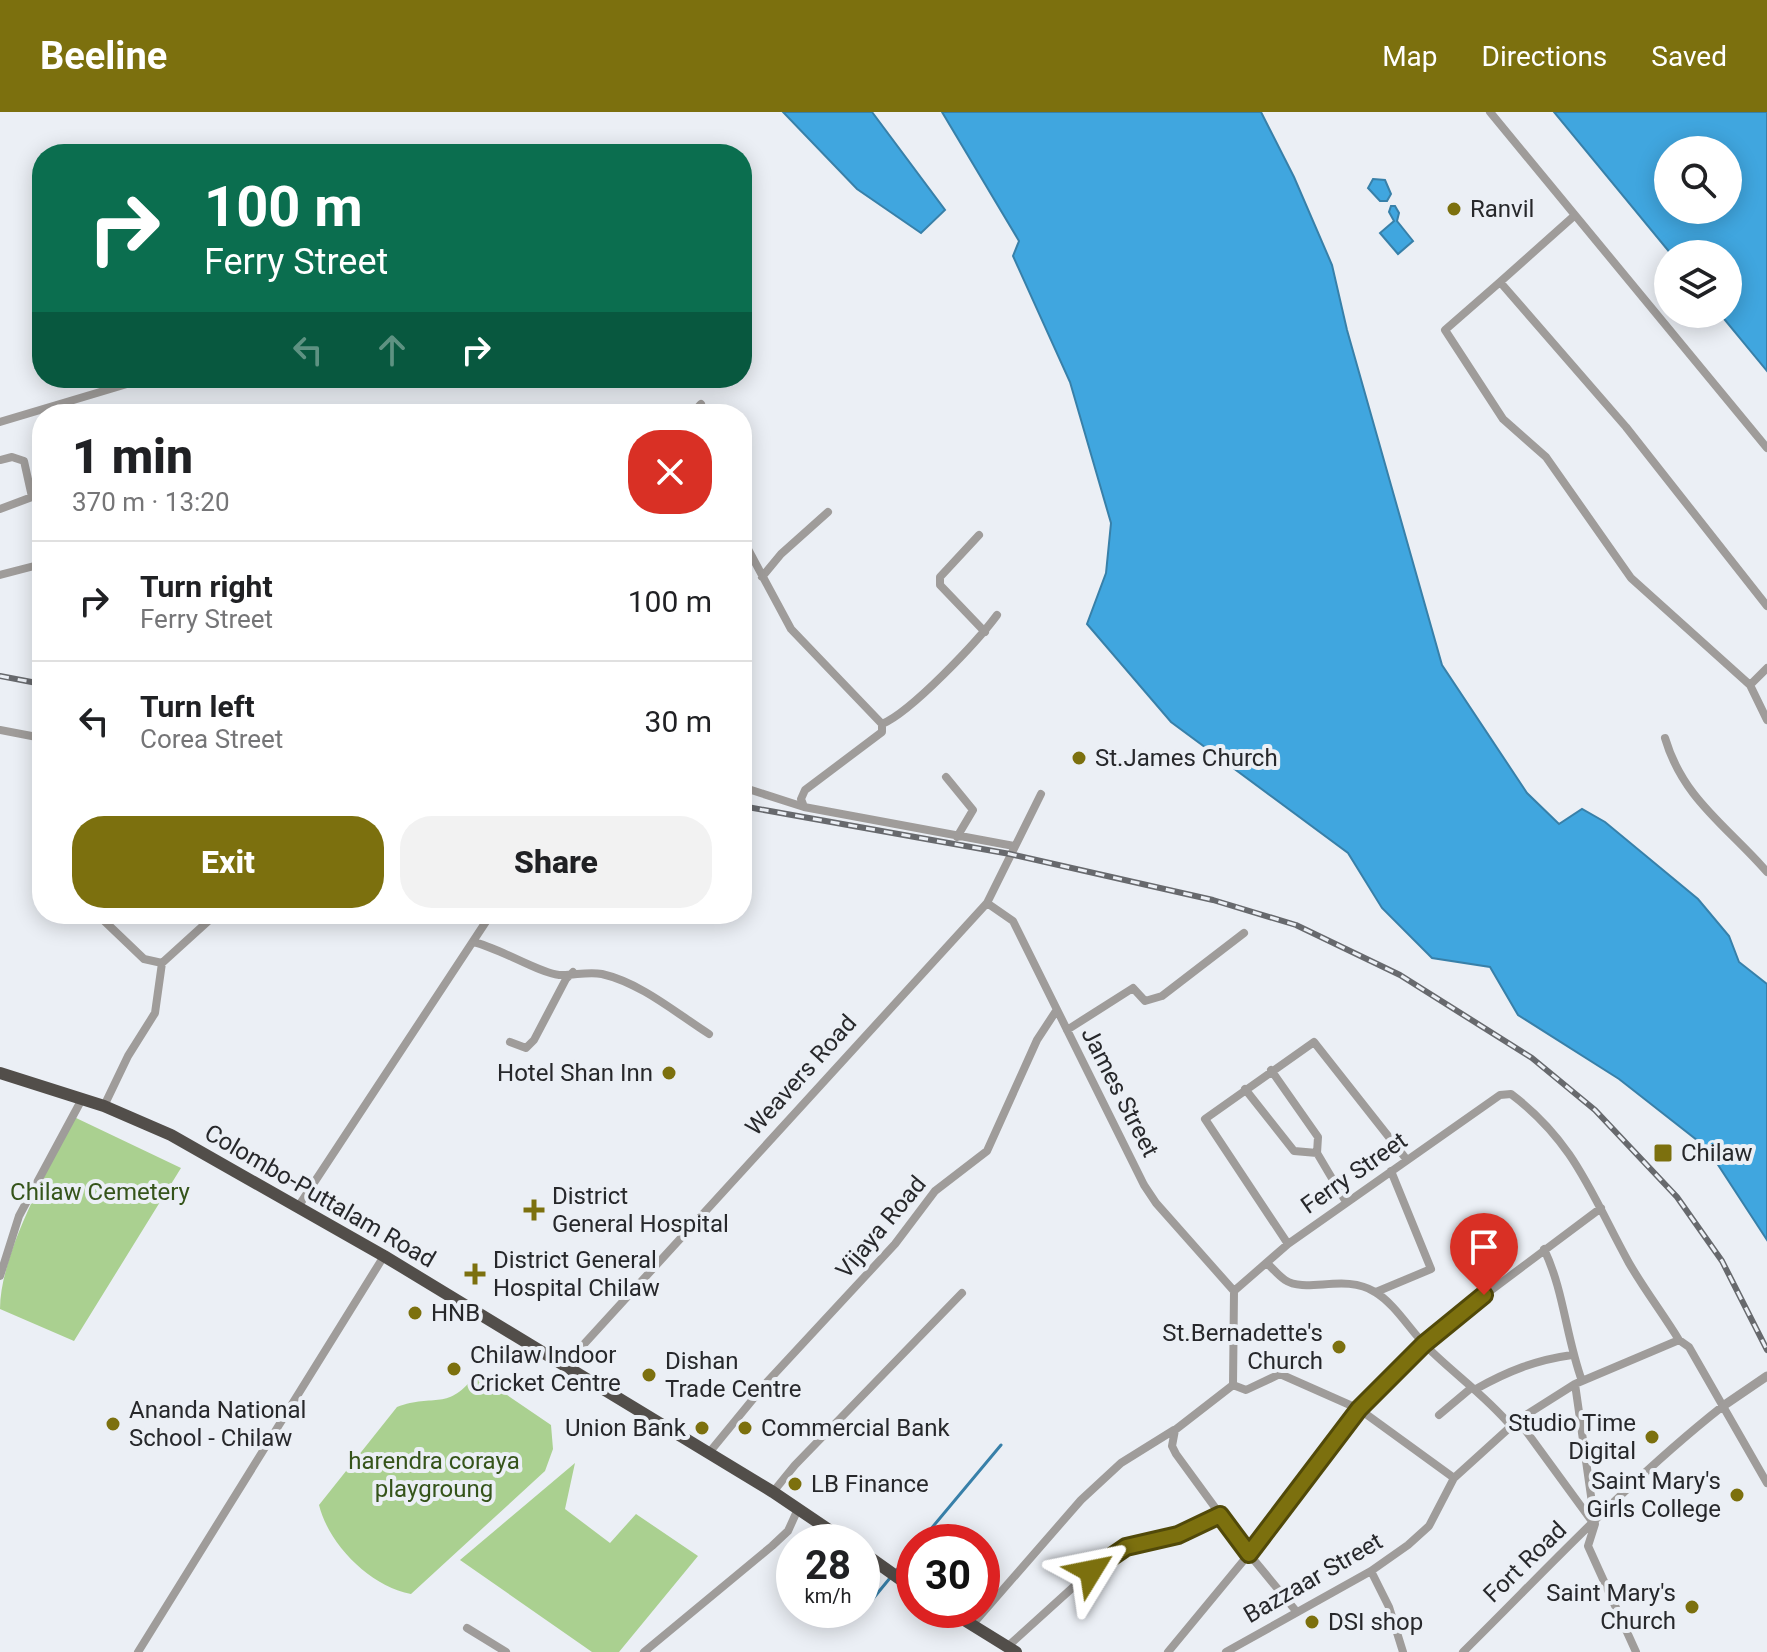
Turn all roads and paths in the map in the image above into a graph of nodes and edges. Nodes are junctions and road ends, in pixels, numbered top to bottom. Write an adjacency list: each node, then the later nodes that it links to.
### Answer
1 (1490, 112): 2 (street)
2 (1574, 216): 3 (street); 8 (street)
3 (1500, 282): 17 (street); 21 (street)
4 (114, 388): 5 (street)
5 (60, 404)
6 (32, 412): 7 (street)
7 (0, 422)
8 (1767, 448)
9 (0, 460): 10 (street)
10 (0, 509)
11 (828, 512): 16 (street)
12 (979, 535): 19 (street)
13 (752, 562): 16 (street)
14 (32, 567): 15 (street)
15 (0, 575)
16 (762, 577): 23 (street)
17 (1767, 606)
18 (997, 615): 19 (street)
19 (985, 632): 23 (street)
20 (1767, 668): 21 (street)
21 (1750, 685): 22 (street)
22 (1767, 720)
23 (882, 724): 30 (street)
24 (0, 730): 25 (street)
25 (32, 736)
26 (1665, 738): 33 (street)
27 (946, 777): 31 (street)
28 (752, 790): 30 (street)
29 (1041, 794): 32 (street, Weavers Road)
30 (804, 807): 31 (street)
31 (957, 837): 32 (street)
32 (1014, 846): 34 (street, Weavers Road)
33 (1767, 872)
34 (987, 903): 42 (street, James Street); 70 (street, Weavers Road)
35 (107, 924): 40 (street)
36 (205, 924): 40 (street)
37 (485, 924): 39 (street)
38 (1244, 933): 43 (street)
39 (473, 942): 41 (street); 55 (street)
40 (162, 963): 50 (street)
41 (574, 972): 44 (street); 45 (street)
42 (1056, 1011): 43 (street, James Street); 80 (street, Vijaya Road)
43 (1067, 1030): 64 (street, James Street)
44 (709, 1034)
45 (510, 1042)
46 (1271, 1070): 48 (street); 51 (street); 52 (street)
47 (0, 1073): 49 (highway, Colombo-Puttalam Road)
48 (1245, 1089): 51 (street); 59 (street)
49 (82, 1099): 50 (highway, Colombo-Puttalam Road); 58 (street)
50 (104, 1106): 55 (highway, Colombo-Puttalam Road)
51 (1317, 1153): 54 (street)
52 (1407, 1160): 53 (street, Ferry Street); 56 (street, Ferry Street)
53 (1391, 1171): 54 (street, Ferry Street); 65 (street)
54 (1346, 1202): 59 (street, Ferry Street)
55 (298, 1207): 61 (highway, Colombo-Puttalam Road)
56 (1601, 1208): 60 (street); 67 (street, Ferry Street)
57 (0, 1232): 58 (street)
58 (12, 1235): 63 (street)
59 (1288, 1244): 62 (street, Ferry Street)
60 (1544, 1249): 68 (street); 69 (street)
61 (384, 1256): 70 (highway, Colombo-Puttalam Road); 98 (street)
62 (1267, 1263): 64 (street, Ferry Street); 65 (street)
63 (0, 1276)
64 (1234, 1291): 73 (street)
65 (1376, 1292): 68 (street)
66 (962, 1293): 83 (street)
67 (1679, 1340): 72 (street, Bazzaar Street); 75 (street, Ferry Street)
68 (1424, 1344): 74 (street); 76 (street)
69 (1572, 1355): 72 (street); 74 (street)
70 (564, 1366): 80 (highway, Colombo-Puttalam Road)
71 (1767, 1376): 75 (street)
72 (1578, 1382): 78 (street, Bazzaar Street); 87 (street)
73 (1233, 1385): 76 (street); 79 (street)
74 (1473, 1389): 77 (street); 78 (street)
75 (1723, 1406): 82 (street, Ferry Street); 87 (street, Fort Road)
76 (1359, 1409): 81 (street); 88 (street)
77 (1439, 1415)
78 (1514, 1423): 81 (street, Bazzaar Street); 87 (street)
79 (1175, 1430): 85 (street); 92 (street)
80 (708, 1454): 83 (highway, Colombo-Puttalam Road)
81 (1454, 1478): 90 (street, Bazzaar Street)
82 (1767, 1483)
83 (773, 1492): 84 (highway, Colombo-Puttalam Road)
84 (798, 1509): 86 (highway, Colombo-Puttalam Road); 100 (street)
85 (1220, 1515): 88 (street); 96 (street)
86 (820, 1524)
87 (1595, 1524): 103 (street, Fort Road); 104 (street)
88 (1249, 1554): 93 (street); 97 (street)
89 (880, 1564): 91 (highway)
90 (1371, 1571): 93 (street, Bazzaar Street); 102 (street)
91 (896, 1577)
92 (1000, 1589)
93 (1296, 1611): 101 (street, Bazzaar Street)
94 (467, 1628): 99 (street)
95 (977, 1628): 96 (highway)
96 (1011, 1649)
97 (1170, 1651)
98 (138, 1652)
99 (506, 1652)
100 (644, 1652)
101 (1226, 1652)
102 (1403, 1652)
103 (1463, 1652)
104 (1636, 1652)

